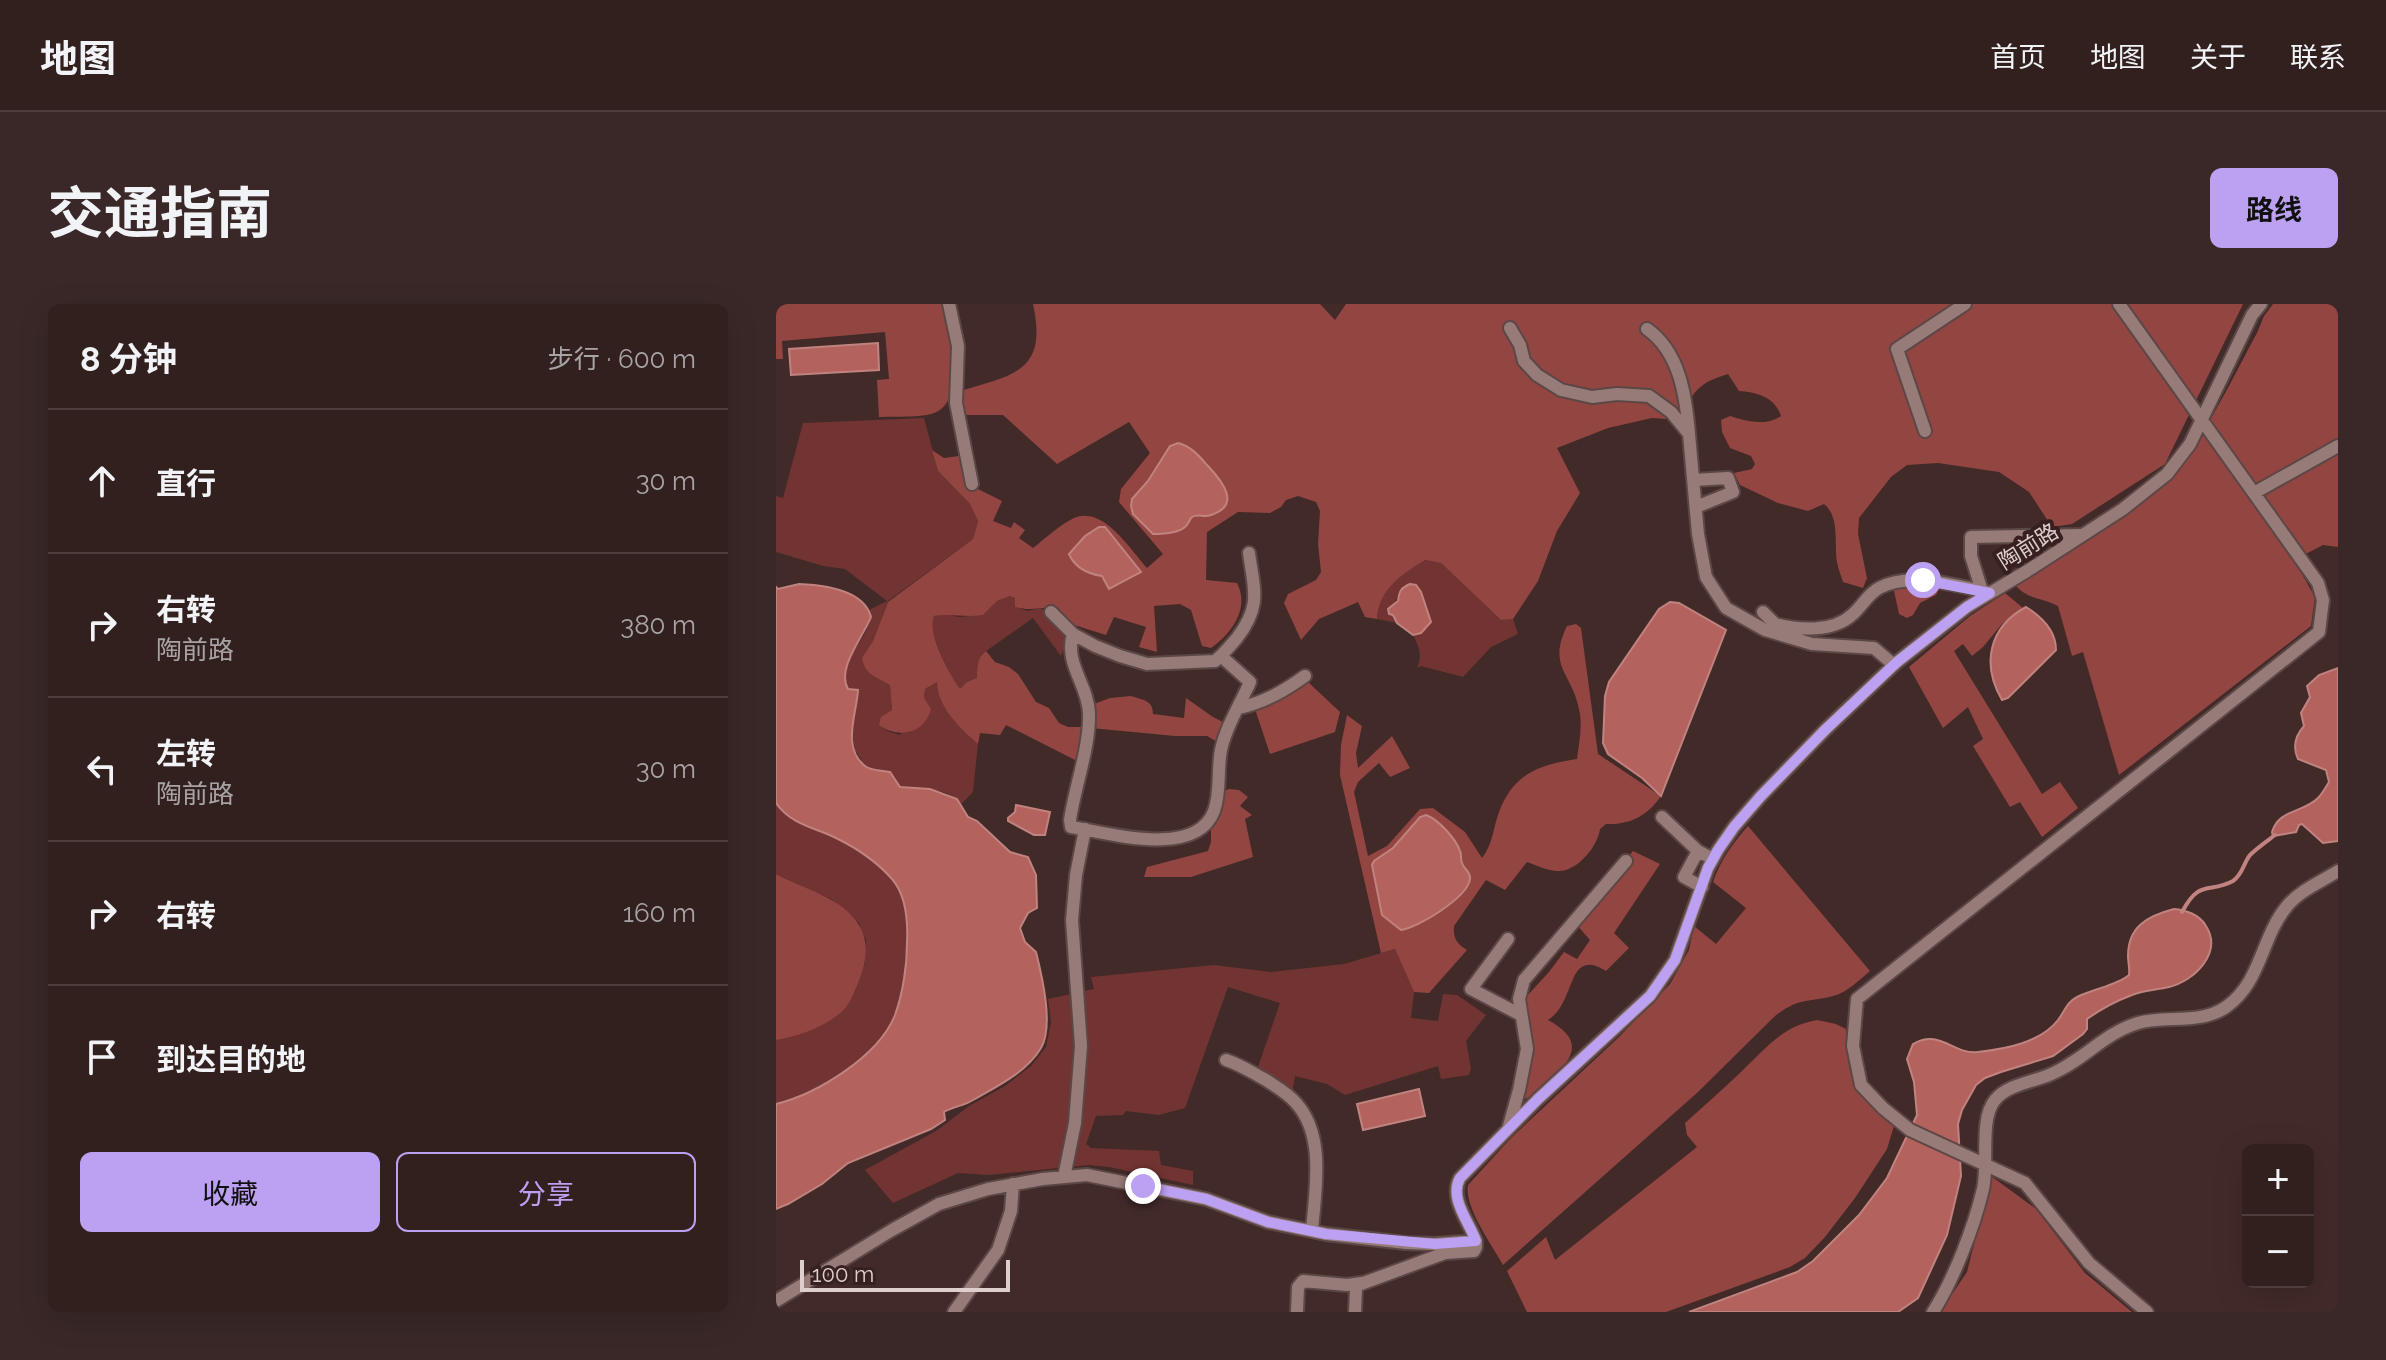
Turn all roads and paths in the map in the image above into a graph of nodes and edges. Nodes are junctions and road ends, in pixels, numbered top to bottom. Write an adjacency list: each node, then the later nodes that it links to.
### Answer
1 (949, 304): 12 (street)
2 (1965, 304): 8 (street)
3 (2119, 304): 7 (street)
4 (2261, 304): 7 (street, 陶前路)
5 (1510, 328): 9 (street)
6 (1647, 329): 9 (street)
7 (2202, 420): 13 (street); 15 (street, 陶前路)
8 (1925, 431)
9 (1689, 434): 11 (street)
10 (2338, 446): 13 (street)
11 (1694, 480): 14 (street); 14 (street)
12 (972, 484)
13 (2254, 493): 36 (street)
14 (1696, 507): 19 (street)
15 (2083, 535): 17 (street, 陶前路); 17 (street)
16 (1249, 553): 21 (street)
17 (1986, 592): 19 (street); 22 (street, 陶前路)
18 (1051, 612): 20 (street)
19 (1766, 621): 22 (street)
20 (1073, 634): 21 (street); 26 (street)
21 (1221, 656): 24 (street)
22 (1894, 665): 28 (street, 陶前路)
23 (1305, 676): 24 (street)
24 (1239, 708): 26 (street)
25 (1662, 817): 27 (street)
26 (1085, 829): 37 (street)
27 (1698, 851): 28 (street); 31 (street)
28 (1713, 859): 31 (street, 陶前路)
29 (1626, 861): 33 (street)
30 (2338, 871): 36 (street)
31 (1702, 887): 35 (street, 陶前路)
32 (1508, 939): 33 (street)
33 (1521, 1015): 35 (street)
34 (1226, 1060): 39 (street)
35 (1508, 1129): 40 (street, 陶前路)
36 (1983, 1163): 46 (street); 47 (street)
37 (1064, 1177): 38 (street); 39 (street)
38 (1013, 1184): 42 (street); 43 (street)
39 (1312, 1231): 40 (street)
40 (1476, 1241): 41 (street)
41 (1365, 1282): 44 (street); 45 (street)
42 (776, 1301)
43 (954, 1312)
44 (1297, 1312)
45 (1355, 1312)
46 (1933, 1312)
47 (2147, 1312)

